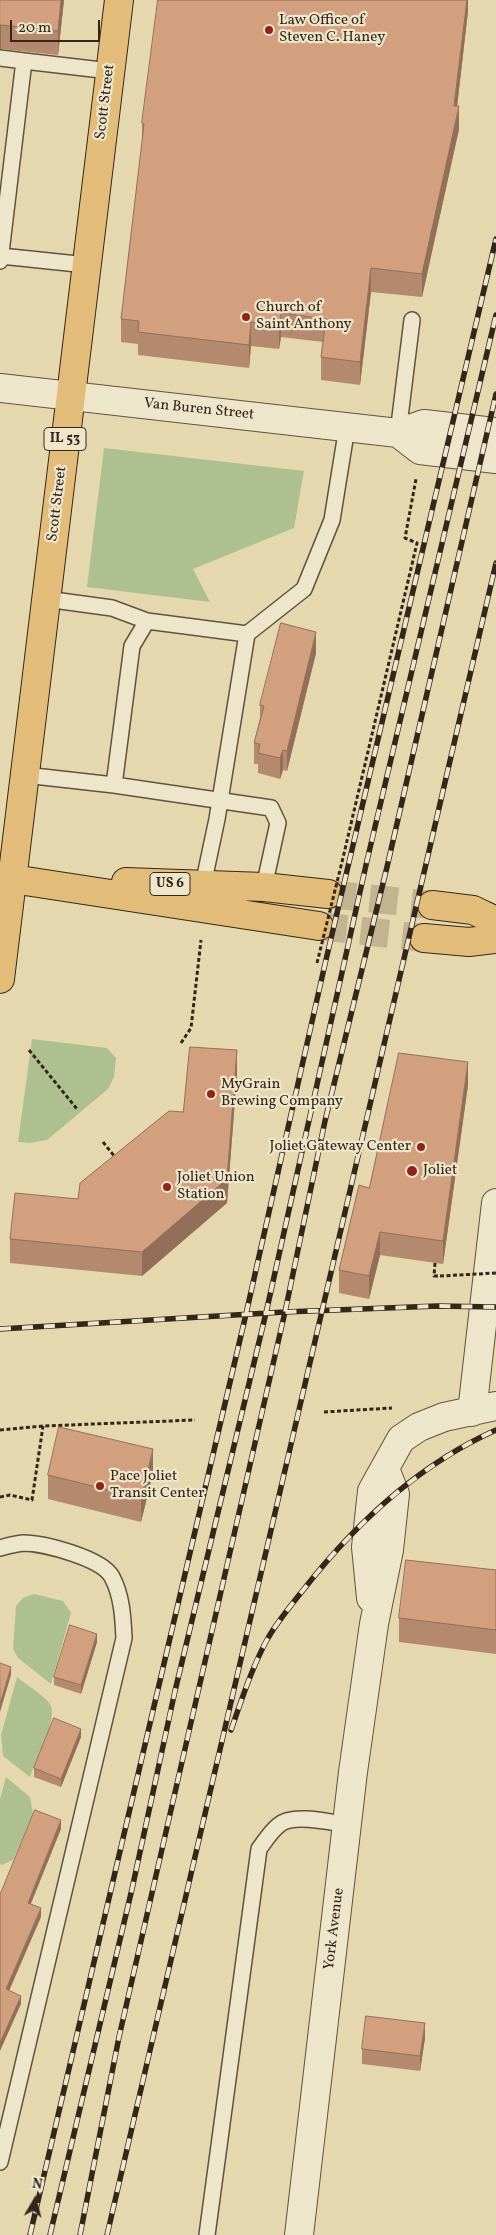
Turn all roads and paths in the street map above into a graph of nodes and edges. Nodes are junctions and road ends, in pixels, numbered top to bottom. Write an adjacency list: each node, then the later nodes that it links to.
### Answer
1 (119, 0): 4 (main road, Scott Street / IL 53)
2 (0, 58): 3 (lane)
3 (24, 61): 4 (lane); 5 (lane)
4 (110, 71): 7 (main road, Scott Street / IL 53)
5 (1, 256): 6 (lane); 7 (lane)
6 (0, 261)
7 (87, 265): 10 (main road, Scott Street / IL 53)
8 (412, 320): 13 (lane)
9 (0, 388): 10 (street, Van Buren Street)
10 (70, 396): 11 (street, Van Buren Street); 16 (main road, Scott Street / IL 53)
11 (348, 427): 13 (street, Van Buren Street); 18 (lane)
12 (496, 432): 13 (street, Van Buren Street)
13 (398, 433): 14 (street)
14 (496, 459)
15 (415, 485): 32 (path, bridge)
16 (46, 599): 17 (lane); 19 (main road, Scott Street / IL 53)
17 (147, 621): 18 (lane); 20 (lane)
18 (248, 634): 21 (lane)
19 (25, 775): 20 (lane); 22 (main road, Scott Street / IL 53)
20 (114, 785): 21 (lane)
21 (220, 801): 23 (lane); 24 (lane)
22 (6, 878): 23 (main road, US 6); 28 (main road, US 6); 33 (main road, Scott Street)
23 (204, 885): 24 (main road, US 6)
24 (264, 887): 25 (main road, US 6)
25 (328, 894)
26 (432, 905): 27 (main road)
27 (496, 921)
28 (319, 926)
29 (424, 938): 30 (main road)
30 (496, 939)
31 (201, 940): 34 (path)
32 (317, 963)
33 (0, 979)
34 (181, 1043)
35 (29, 1050): 36 (path)
36 (77, 1109)
37 (103, 1142): 38 (path)
38 (121, 1164)
39 (496, 1203): 44 (street)
40 (435, 1263): 41 (path, bridge)
41 (496, 1273)
42 (401, 1405): 43 (path)
43 (324, 1412)
44 (488, 1414): 50 (street, York Avenue)
45 (194, 1420): 46 (path)
46 (43, 1426): 47 (path); 48 (path)
47 (0, 1430)
48 (0, 1497)
49 (0, 1548): 51 (lane)
50 (347, 1825): 52 (lane); 53 (street, York Avenue)
51 (0, 2162)
52 (207, 2235)
53 (299, 2235)

